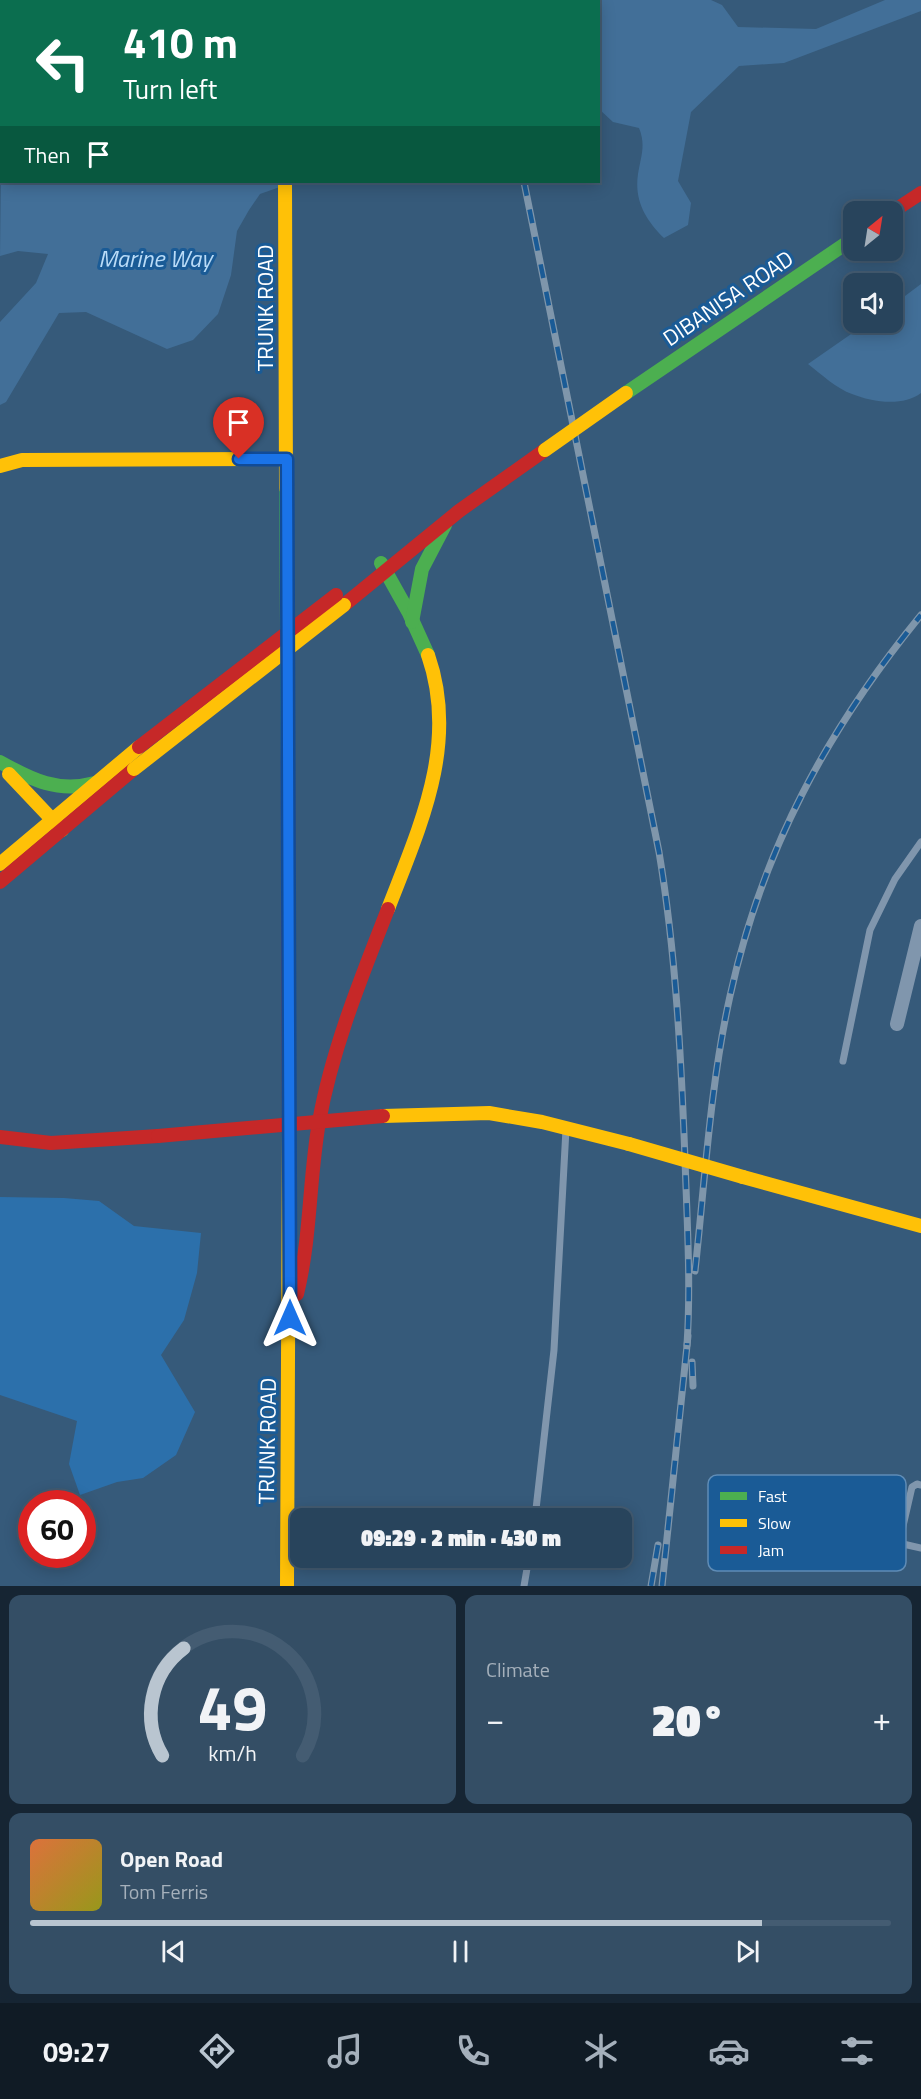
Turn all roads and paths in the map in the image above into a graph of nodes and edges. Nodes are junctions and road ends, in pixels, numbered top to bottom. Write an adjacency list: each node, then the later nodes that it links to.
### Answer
1 (285, 183): 5 (main road, TRUNK ROAD)
2 (921, 193): 3 (main road)
3 (903, 205)
4 (843, 245): 7 (main road, DIBANISA ROAD, bridge)
5 (287, 459): 6 (main road); 25 (main road, TRUNK ROAD)
6 (0, 466)
7 (459, 511): 8 (main road); 9 (main road)
8 (445, 525): 9 (main road); 11 (main road)
9 (383, 567): 10 (main road); 11 (main road)
10 (340, 600): 13 (main road, bridge); 15 (main road, bridge)
11 (412, 622): 25 (main road)
12 (0, 763): 13 (main road); 14 (main road)
13 (96, 783): 14 (main road)
14 (52, 819): 15 (main road); 17 (main road)
15 (62, 830): 18 (main road)
16 (921, 842): 21 (lane)
17 (0, 864)
18 (0, 882)
19 (921, 926): 20 (street)
20 (897, 1024)
21 (843, 1061)
22 (566, 1127): 23 (main road, bridge); 24 (main road, bridge); 27 (lane)
23 (0, 1137)
24 (921, 1226)
25 (290, 1318): 32 (main road, TRUNK ROAD)
26 (921, 1485): 28 (lane)
27 (536, 1508)
28 (906, 1513)
29 (906, 1545): 30 (lane)
30 (921, 1548)
31 (527, 1568): 33 (lane)
32 (287, 1586)
33 (524, 1586)

